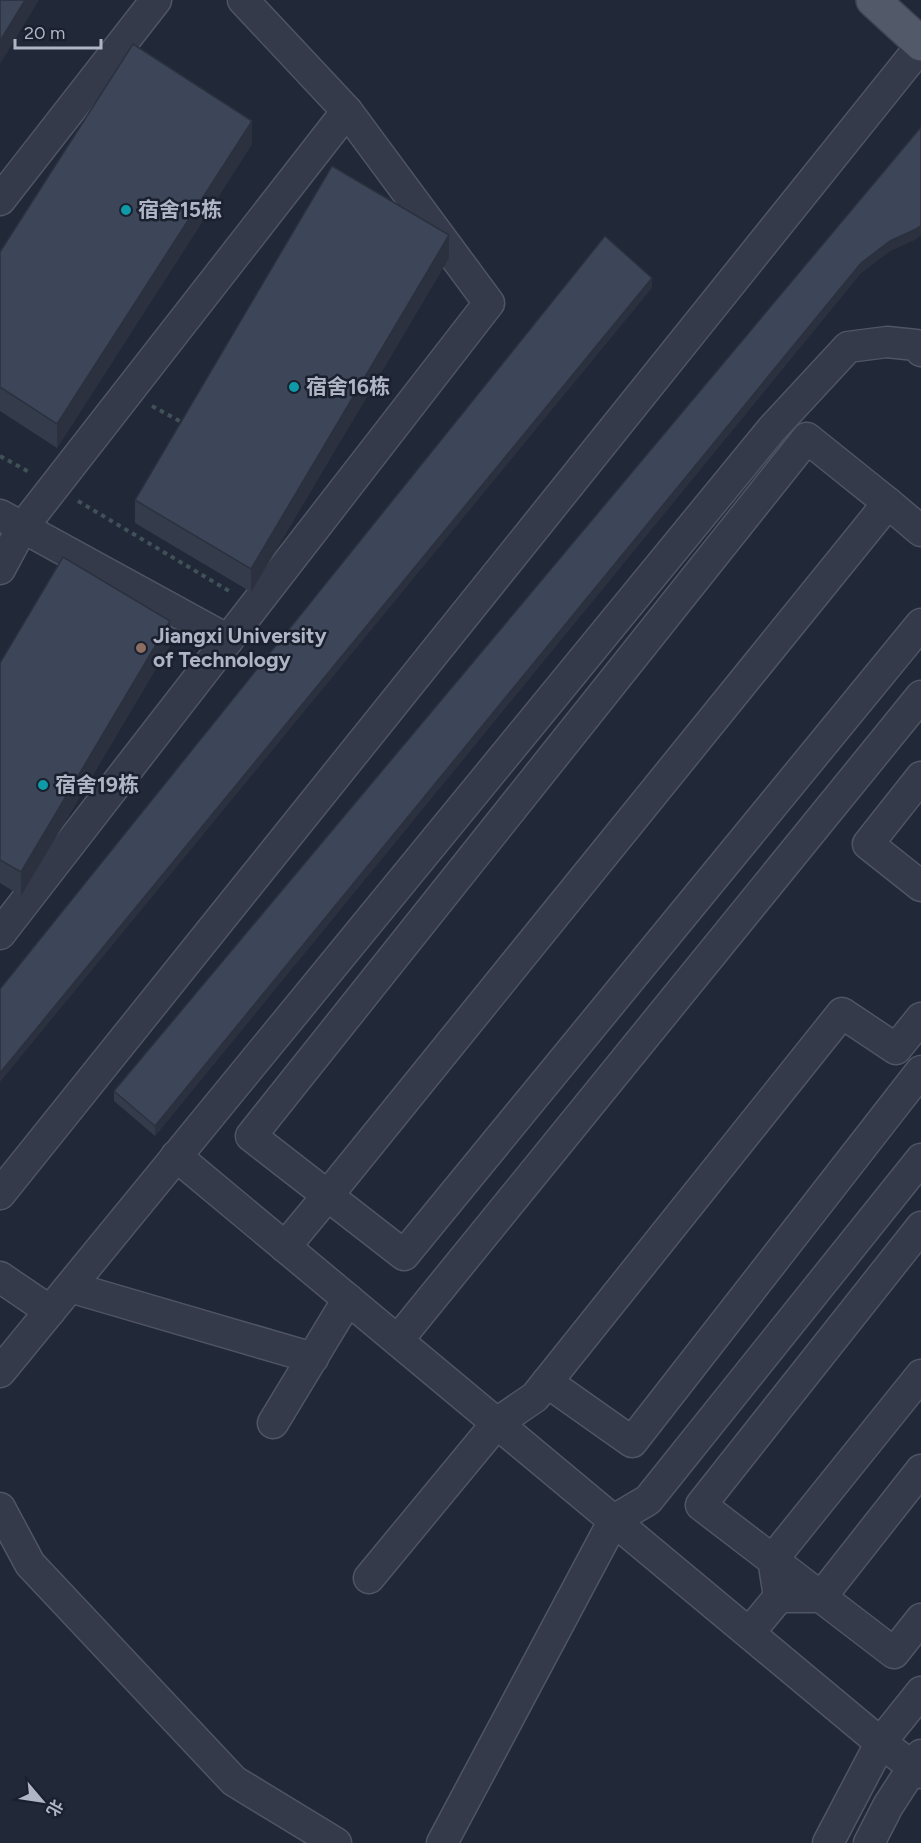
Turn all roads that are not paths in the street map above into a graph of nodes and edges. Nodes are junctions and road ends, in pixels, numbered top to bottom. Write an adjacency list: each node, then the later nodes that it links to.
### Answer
1 (156, 0): 6 (street)
2 (243, 0): 5 (street)
3 (879, 2): 4 (main road)
4 (921, 45): 22 (street)
5 (347, 111): 9 (street); 13 (street)
6 (0, 200)
7 (921, 351): 20 (street)
8 (888, 503): 10 (street); 23 (street); 23 (street)
9 (11, 521): 11 (street); 13 (street)
10 (921, 531)
11 (0, 568)
12 (921, 624): 23 (street)
13 (228, 640): 17 (street)
14 (921, 696): 30 (street)
15 (921, 777): 16 (street)
16 (921, 886)
17 (4, 923)
18 (921, 1018): 34 (street)
19 (921, 1071): 34 (street)
20 (176, 1156): 25 (street); 27 (street)
21 (921, 1160): 39 (street)
22 (0, 1194)
23 (328, 1195): 25 (street)
24 (921, 1227): 40 (street)
25 (285, 1247): 28 (street)
26 (0, 1277): 29 (street)
27 (70, 1287): 29 (street); 31 (street)
28 (348, 1299): 30 (street); 31 (street)
29 (50, 1311): 32 (street)
30 (398, 1340): 36 (street)
31 (312, 1358): 35 (street)
32 (0, 1372)
33 (921, 1375): 40 (street)
34 (547, 1382): 36 (street)
35 (273, 1423)
36 (497, 1423): 39 (street); 41 (street)
37 (921, 1470): 43 (street)
38 (0, 1508): 49 (street)
39 (614, 1520): 45 (street); 50 (street)
40 (772, 1560): 42 (street); 43 (street)
41 (369, 1578)
42 (780, 1597): 43 (street); 45 (street)
43 (821, 1597): 44 (street)
44 (921, 1619)
45 (750, 1633): 47 (street)
46 (921, 1692): 47 (street)
47 (881, 1742): 48 (street); 51 (street)
48 (918, 1765): 52 (street)
49 (336, 1843)
50 (442, 1843)
51 (828, 1843)
52 (869, 1843)

